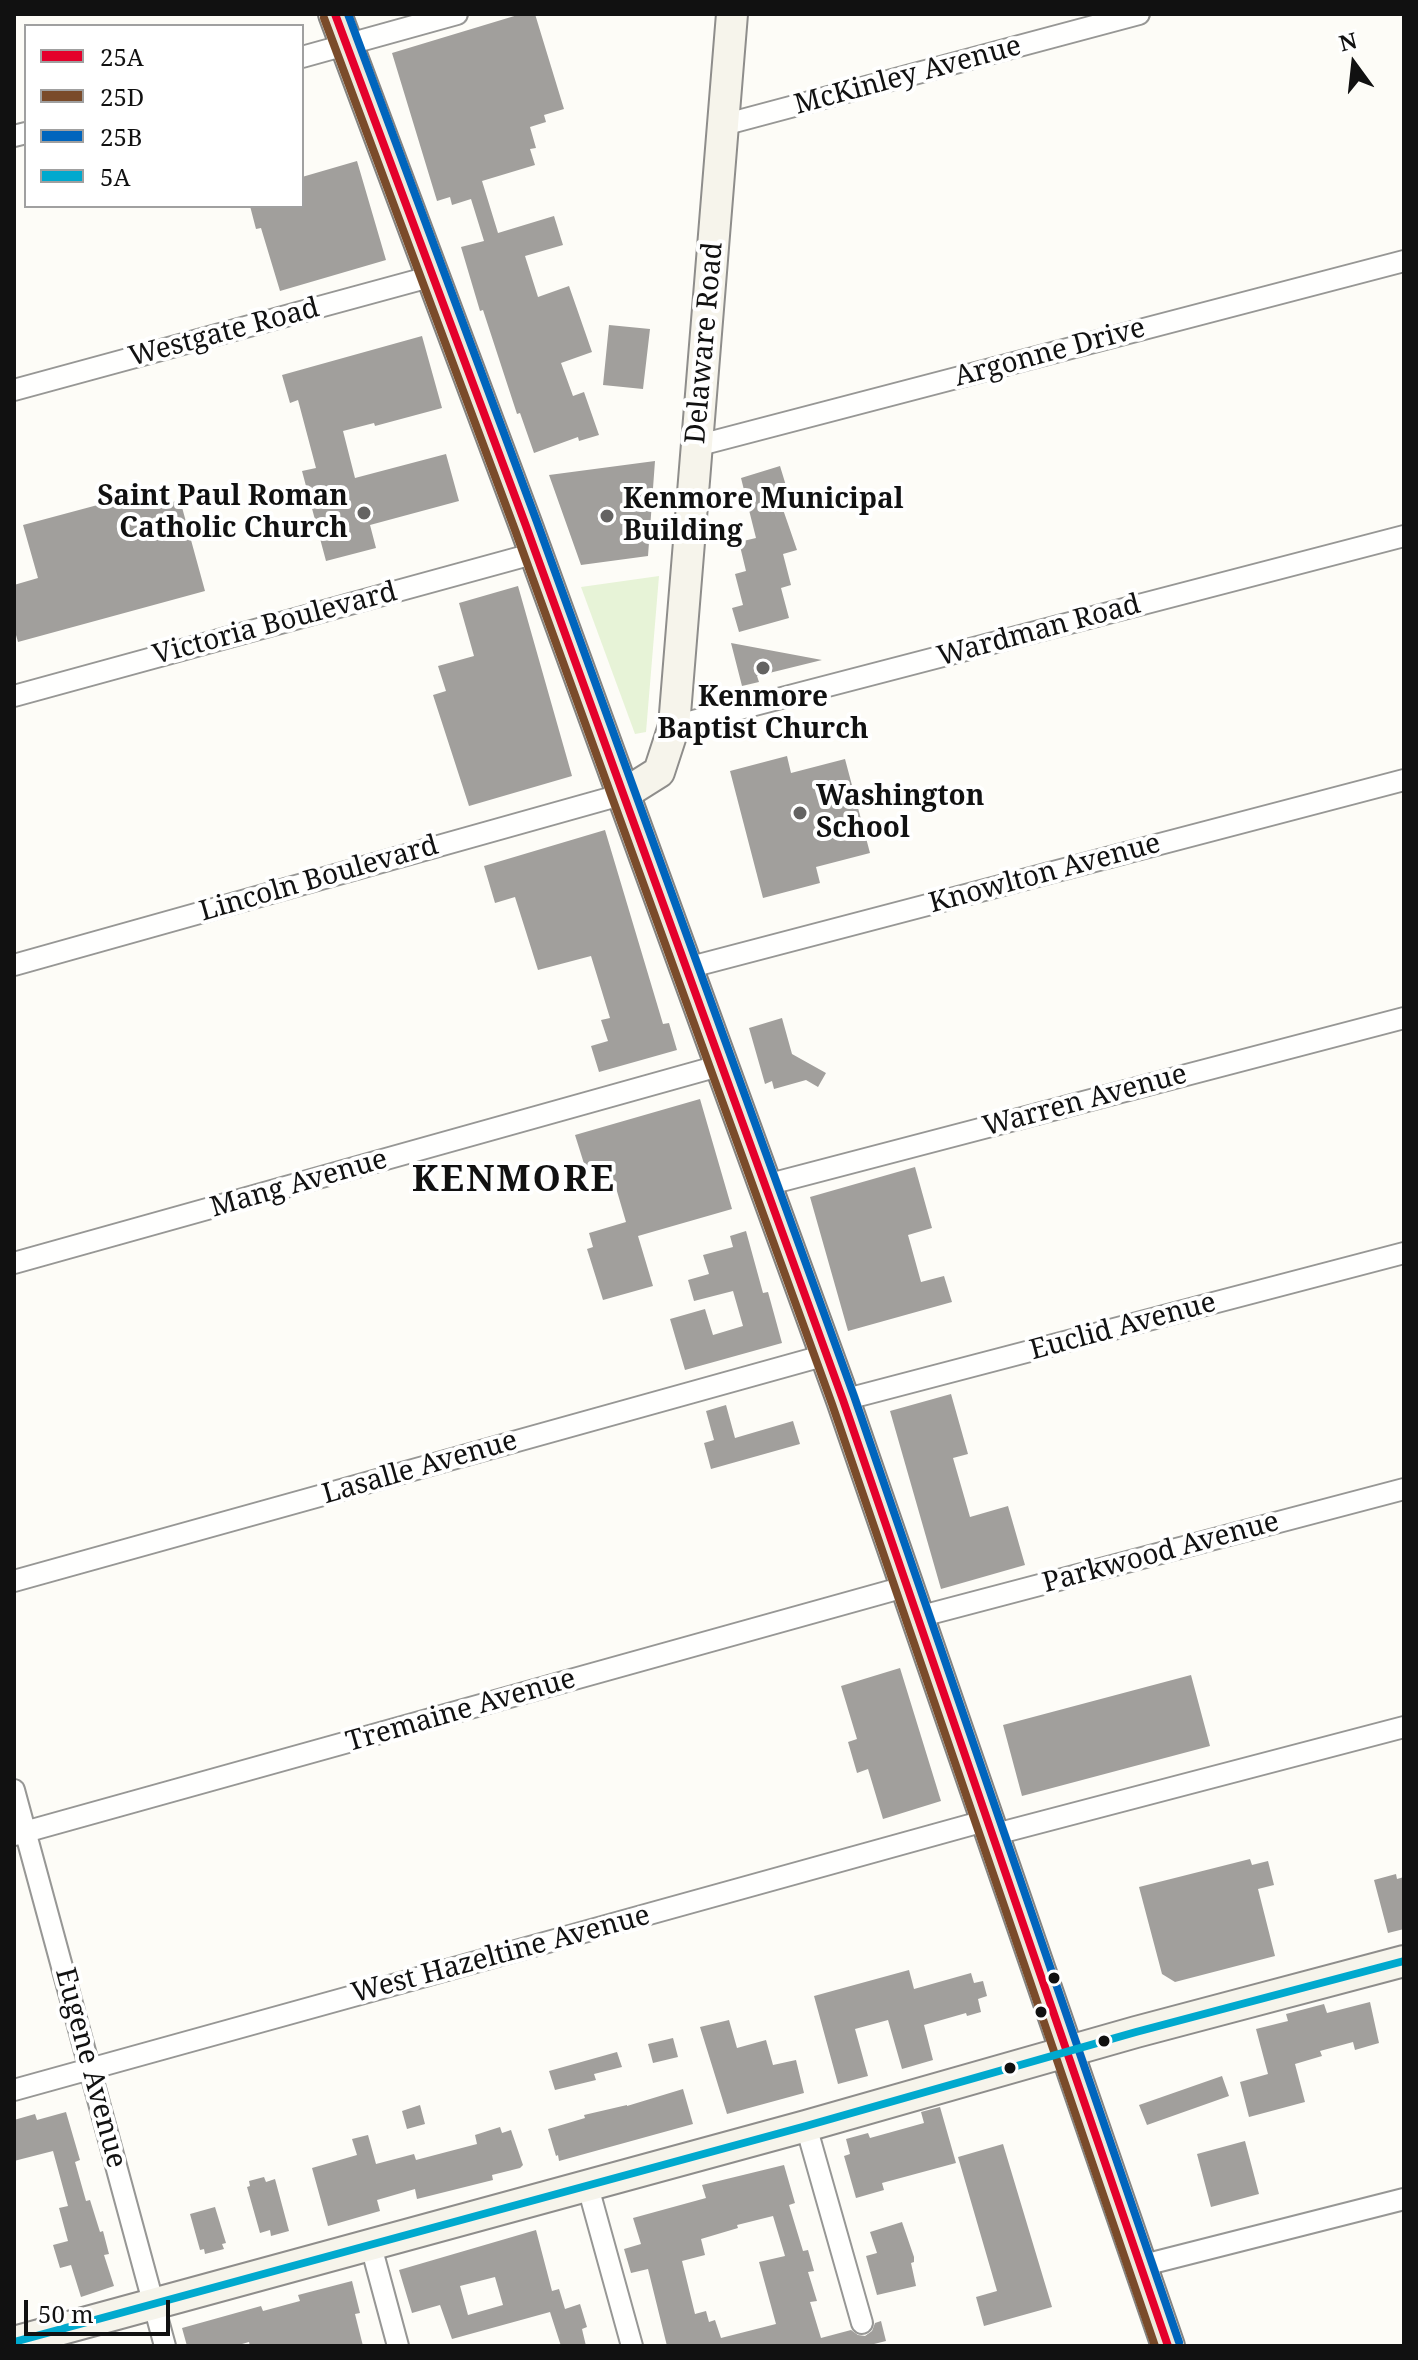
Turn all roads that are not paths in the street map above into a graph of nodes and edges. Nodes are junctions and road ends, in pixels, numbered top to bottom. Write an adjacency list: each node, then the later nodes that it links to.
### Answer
1 (335, 14): 5 (main road)
2 (457, 14): 5 (street)
3 (732, 14): 7 (street, Delaware Road)
4 (1139, 14): 7 (street, McKinley Avenue)
5 (345, 45): 6 (street); 9 (main road)
6 (304, 56)
7 (723, 125): 11 (street, Delaware Road)
8 (1404, 261): 11 (street, Argonne Drive)
9 (433, 276): 10 (street, Westgate Road); 13 (main road)
10 (14, 390)
11 (696, 446): 15 (street, Delaware Road)
12 (1404, 536): 15 (street, Wardman Road)
13 (536, 553): 14 (street, Victoria Boulevard); 17 (main road)
14 (14, 696)
15 (674, 726): 17 (street, Delaware Road)
16 (1404, 780): 19 (street, Knowlton Avenue)
17 (624, 794): 18 (street, Lincoln Boulevard); 19 (main road)
18 (14, 965)
19 (687, 968): 21 (main road)
20 (1404, 1018): 22 (street, Warren Avenue)
21 (722, 1065): 22 (main road); 24 (street, Mang Avenue)
22 (766, 1185): 25 (main road)
23 (1404, 1253): 26 (street, Euclid Avenue)
24 (14, 1263)
25 (826, 1355): 26 (main road); 28 (street, Lasalle Avenue)
26 (843, 1400): 29 (main road)
27 (1404, 1489): 30 (street, Parkwood Avenue)
28 (14, 1581)
29 (908, 1586): 30 (main road); 34 (street, Tremaine Avenue)
30 (918, 1617): 33 (main road)
31 (1404, 1727): 33 (street, West Hazeltine Avenue)
32 (14, 1790): 34 (street, Eugene Avenue)
33 (990, 1828): 36 (main road); 37 (street, West Hazeltine Avenue)
34 (20, 1834): 37 (street, Eugene Avenue)
35 (1404, 1961): 36 (street)
36 (1065, 2051): 39 (street); 43 (main road)
37 (91, 2069): 38 (street, West Hazeltine Avenue); 44 (street, Eugene Avenue)
38 (14, 2090)
39 (806, 2126): 40 (street); 45 (street)
40 (588, 2187): 42 (street); 49 (street)
41 (1404, 2199): 43 (street)
42 (371, 2246): 44 (street); 48 (street)
43 (1140, 2266): 50 (main road)
44 (152, 2303): 46 (street); 47 (street, Eugene Avenue)
45 (862, 2323)
46 (14, 2342)
47 (165, 2346)
48 (398, 2346)
49 (632, 2346)
50 (1168, 2346)

